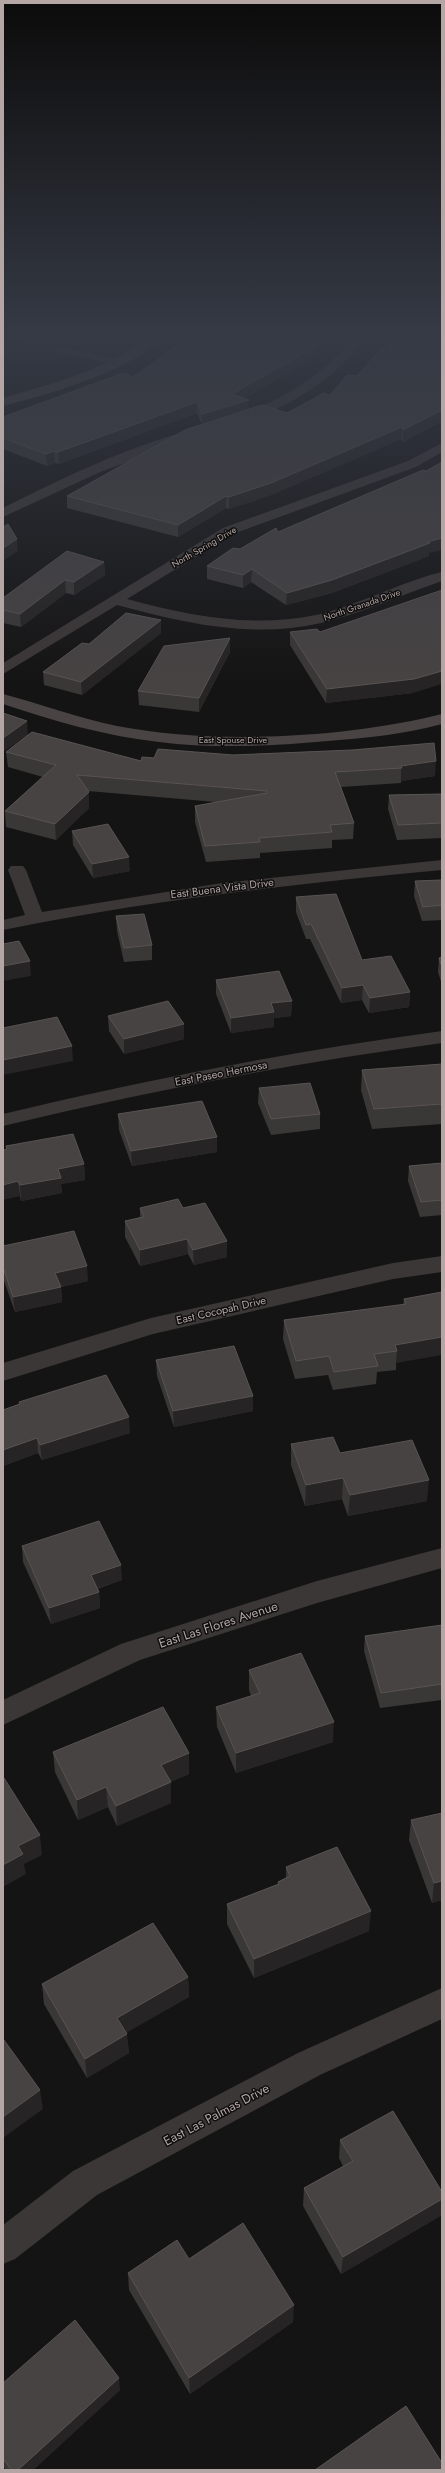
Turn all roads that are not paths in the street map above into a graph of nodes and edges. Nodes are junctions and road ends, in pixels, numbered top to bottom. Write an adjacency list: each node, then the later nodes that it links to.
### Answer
1 (141, 451): 3 (street)
2 (434, 451): 5 (street, North Spring Drive)
3 (3, 513)
4 (442, 576): 5 (street, North Granada Drive)
5 (114, 600): 6 (street, North Spring Drive)
6 (3, 669)
7 (3, 699): 8 (main road, East Spouse Drive)
8 (442, 719)
9 (442, 865): 11 (street, East Buena Vista Drive)
10 (17, 870): 11 (street)
11 (35, 918): 12 (street, East Buena Vista Drive)
12 (3, 925)
13 (442, 1037): 14 (street, East Paseo Hermosa)
14 (3, 1120)
15 (442, 1264): 16 (street, East Cocopah Drive)
16 (3, 1372)
17 (442, 1558): 18 (street, East Las Flores Avenue)
18 (3, 1713)
19 (442, 2003): 20 (street, East Las Palmas Drive)
20 (3, 2248)

